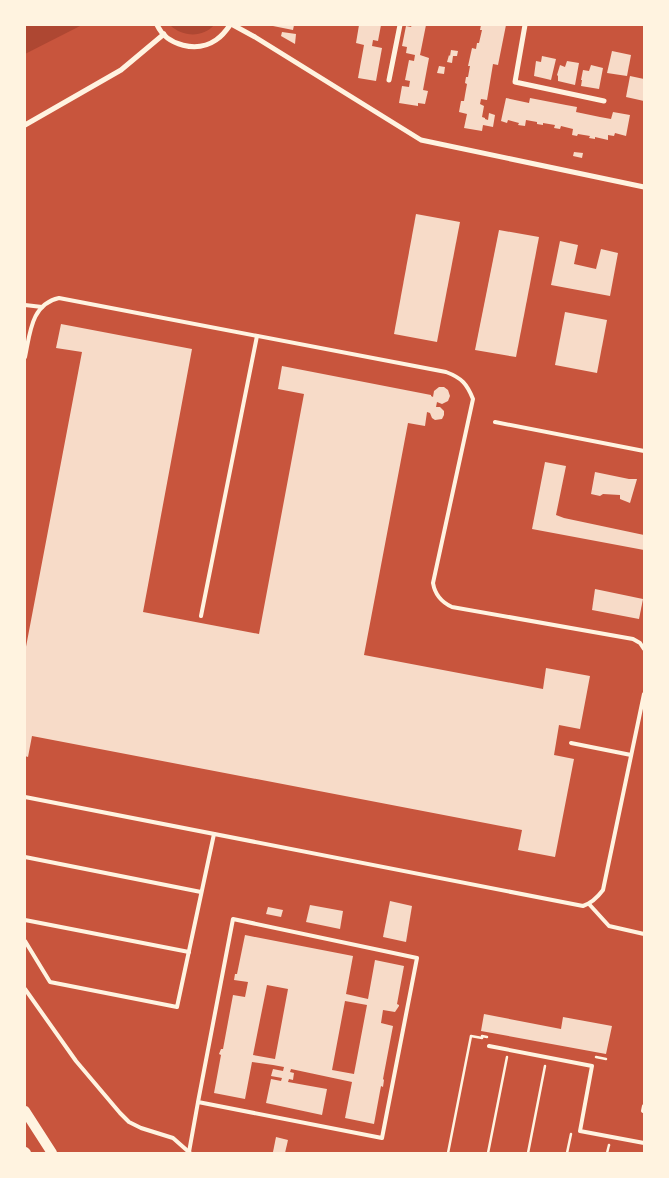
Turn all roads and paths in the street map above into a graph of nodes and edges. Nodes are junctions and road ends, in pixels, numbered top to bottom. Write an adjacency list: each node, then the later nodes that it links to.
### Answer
1 (157, 25): 6 (street)
2 (230, 25): 6 (street)
3 (234, 25): 10 (street)
4 (400, 25): 7 (street)
5 (525, 25): 8 (street)
6 (164, 34): 9 (street)
7 (389, 80)
8 (604, 101)
9 (25, 125)
10 (644, 187)
11 (25, 305): 12 (lane)
12 (42, 307): 13 (lane); 14 (lane)
13 (258, 336): 17 (lane); 18 (lane)
14 (25, 357)
15 (495, 422): 16 (lane)
16 (644, 451)
17 (201, 616)
18 (644, 648)
19 (644, 694): 21 (lane)
20 (571, 744): 21 (lane)
21 (631, 755): 26 (lane)
22 (25, 797): 23 (lane)
23 (214, 834): 25 (lane); 26 (lane)
24 (25, 857): 25 (lane)
25 (202, 892): 30 (lane)
26 (589, 904): 28 (lane)
27 (25, 920): 30 (lane)
28 (644, 934)
29 (25, 941): 30 (lane)
30 (188, 952)
31 (25, 989): 42 (lane)
32 (491, 1038): 44 (path)
33 (489, 1046): 34 (lane)
34 (508, 1050): 36 (lane); 45 (path)
35 (593, 1056): 37 (path)
36 (546, 1057): 41 (lane); 46 (path)
37 (606, 1059)
38 (198, 1102): 38 (lane); 42 (lane)
39 (25, 1112): 43 (main road)
40 (572, 1128): 47 (path)
41 (644, 1143)
42 (189, 1152)
43 (52, 1153)
44 (448, 1153)
45 (488, 1153)
46 (528, 1153)
47 (567, 1153)

